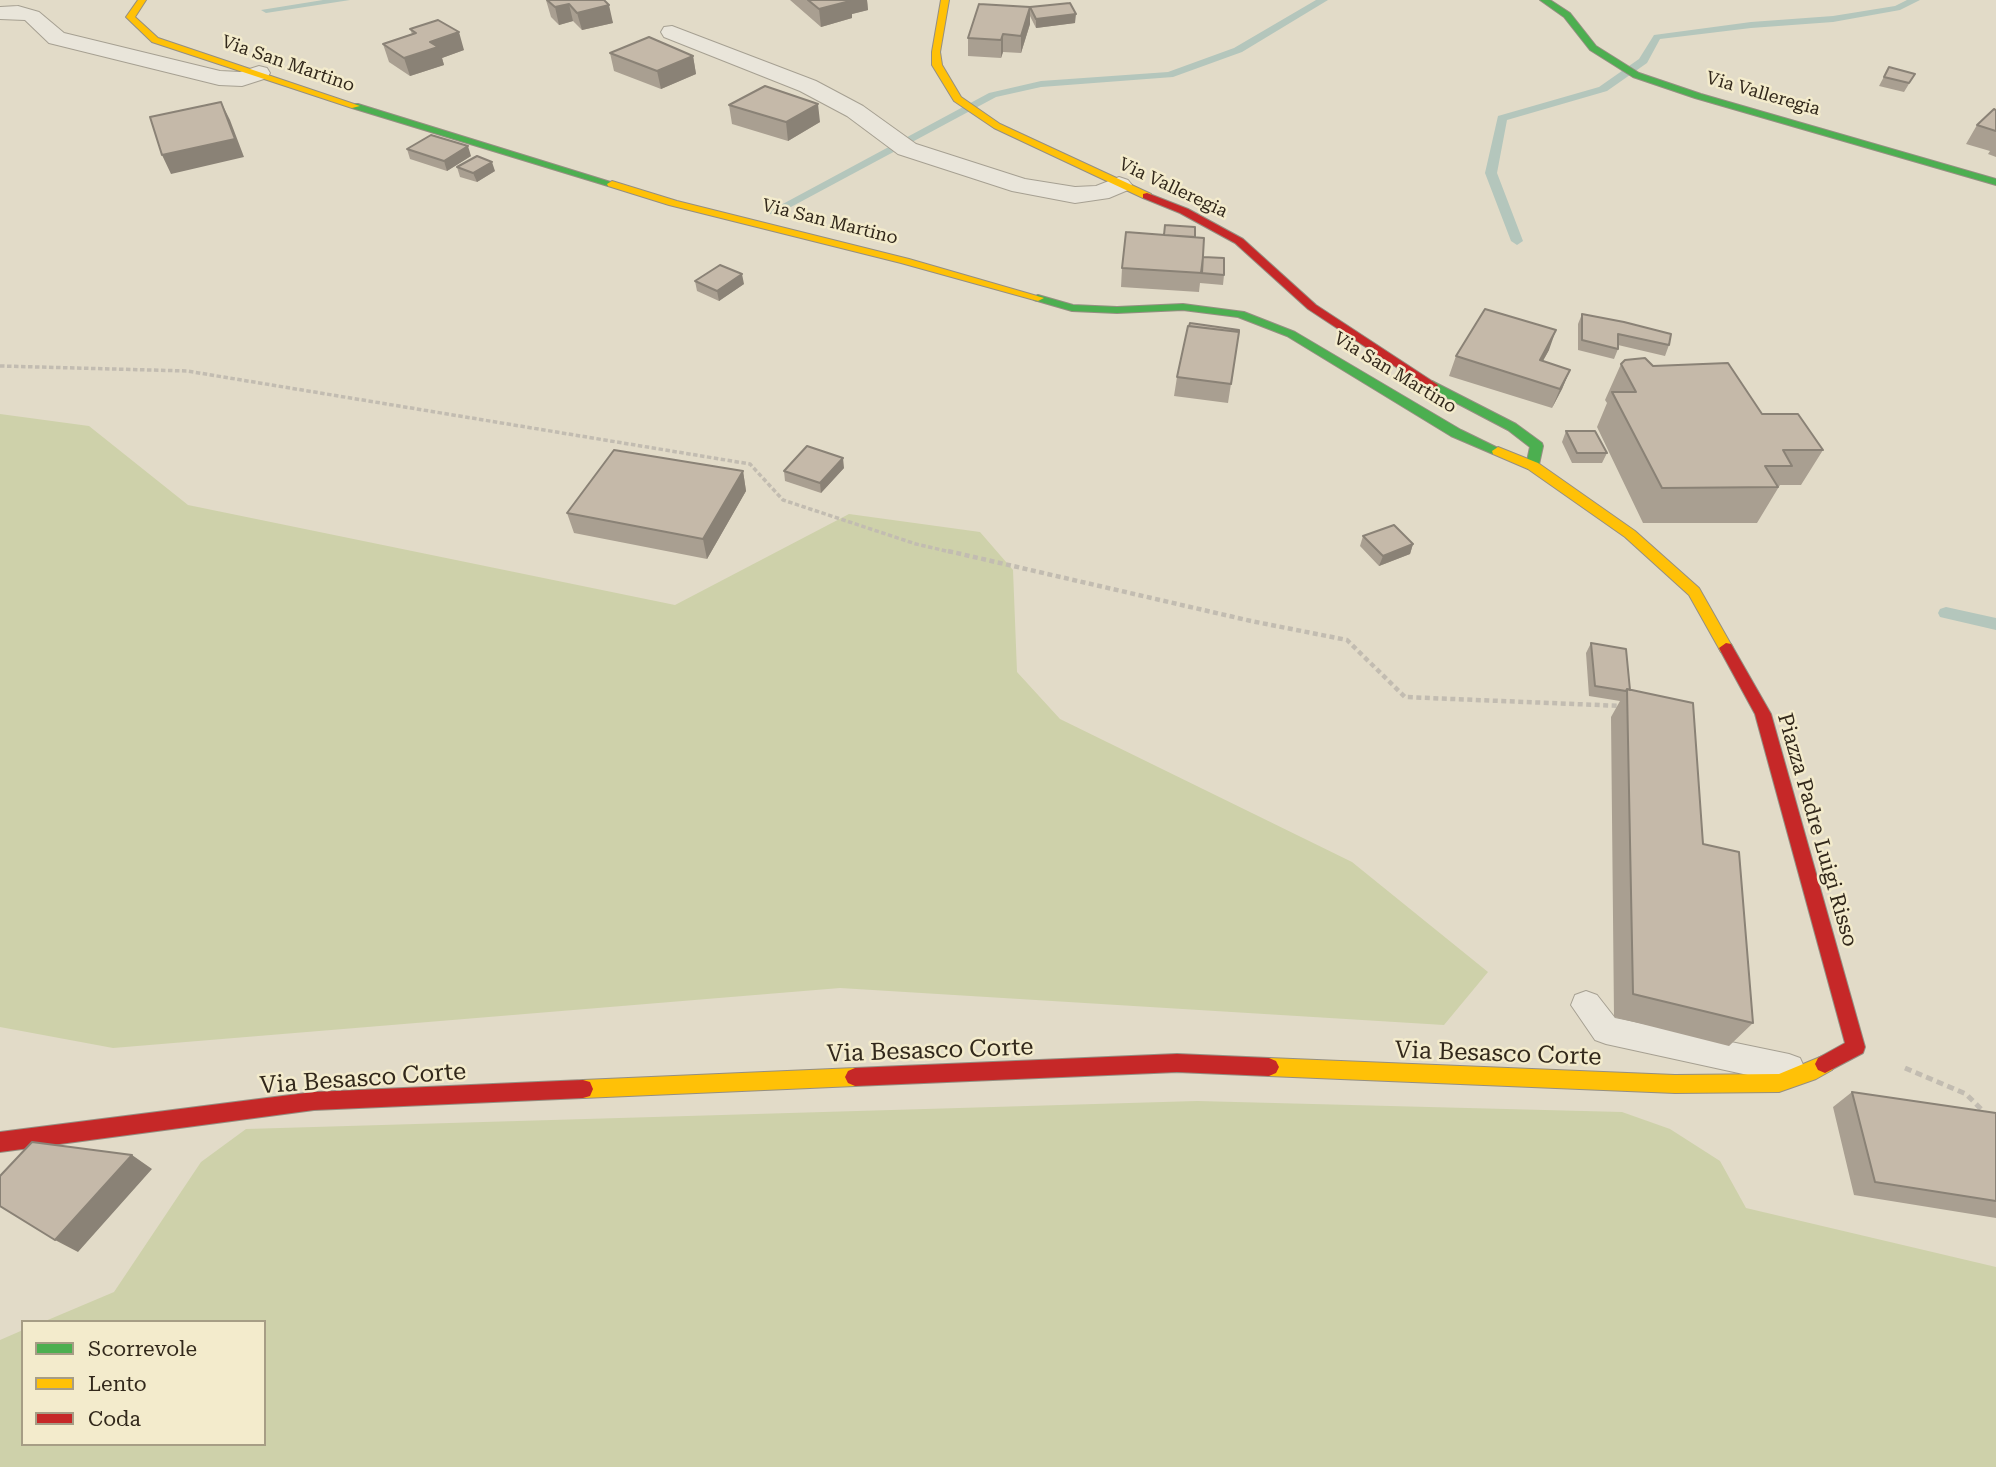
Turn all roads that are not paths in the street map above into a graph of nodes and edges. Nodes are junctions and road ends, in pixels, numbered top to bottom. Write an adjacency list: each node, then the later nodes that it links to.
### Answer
1 (142, 0): 6 (street, Via San Martino)
2 (945, 0): 8 (street, Via Valleregia)
3 (1544, 0): 7 (street, Via Valleregia)
4 (0, 13): 6 (street)
5 (672, 32): 8 (street)
6 (259, 73): 9 (street, Via San Martino)
7 (1996, 182)
8 (1119, 185): 9 (street, Via Valleregia)
9 (1533, 466): 11 (street, Piazza Padre Luigi Risso)
10 (1586, 1005): 12 (lane)
11 (1856, 1047): 12 (street, Via Besasco Corte)
12 (1809, 1073): 13 (street, Via Besasco Corte)
13 (0, 1142)

